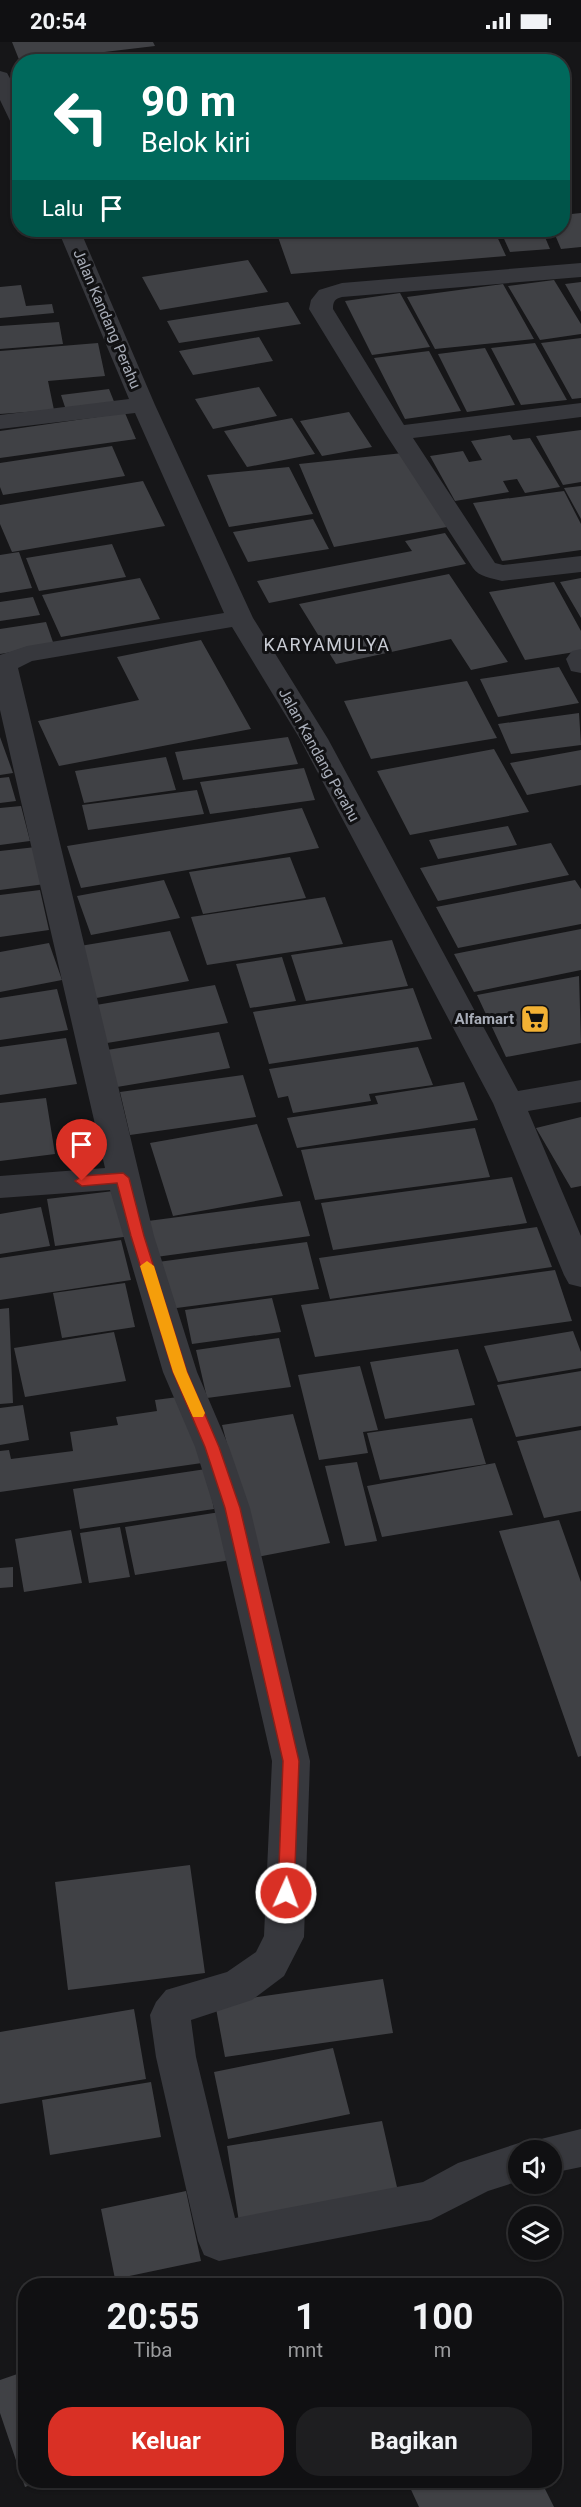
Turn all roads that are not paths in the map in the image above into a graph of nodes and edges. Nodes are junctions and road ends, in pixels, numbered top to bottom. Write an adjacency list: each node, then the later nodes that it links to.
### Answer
1 (0, 77): 2 (street)
2 (12, 103)
3 (72, 237): 5 (street, Jalan Kandang Perahu)
4 (581, 270): 8 (street)
5 (143, 405): 7 (street); 10 (street, Jalan Kandang Perahu)
6 (581, 410): 8 (street)
7 (0, 422)
8 (397, 433): 9 (street)
9 (581, 564)
10 (240, 618): 14 (street, Jalan Kandang Perahu); 15 (street)
11 (581, 657): 12 (street)
12 (581, 665)
13 (581, 1091): 14 (street)
14 (509, 1103): 17 (street, Jalan Kandang Perahu)
15 (123, 1178): 16 (street); 20 (street)
16 (0, 1187)
17 (581, 1275)
18 (581, 2148): 19 (street)
19 (562, 2152)
20 (508, 2165)

